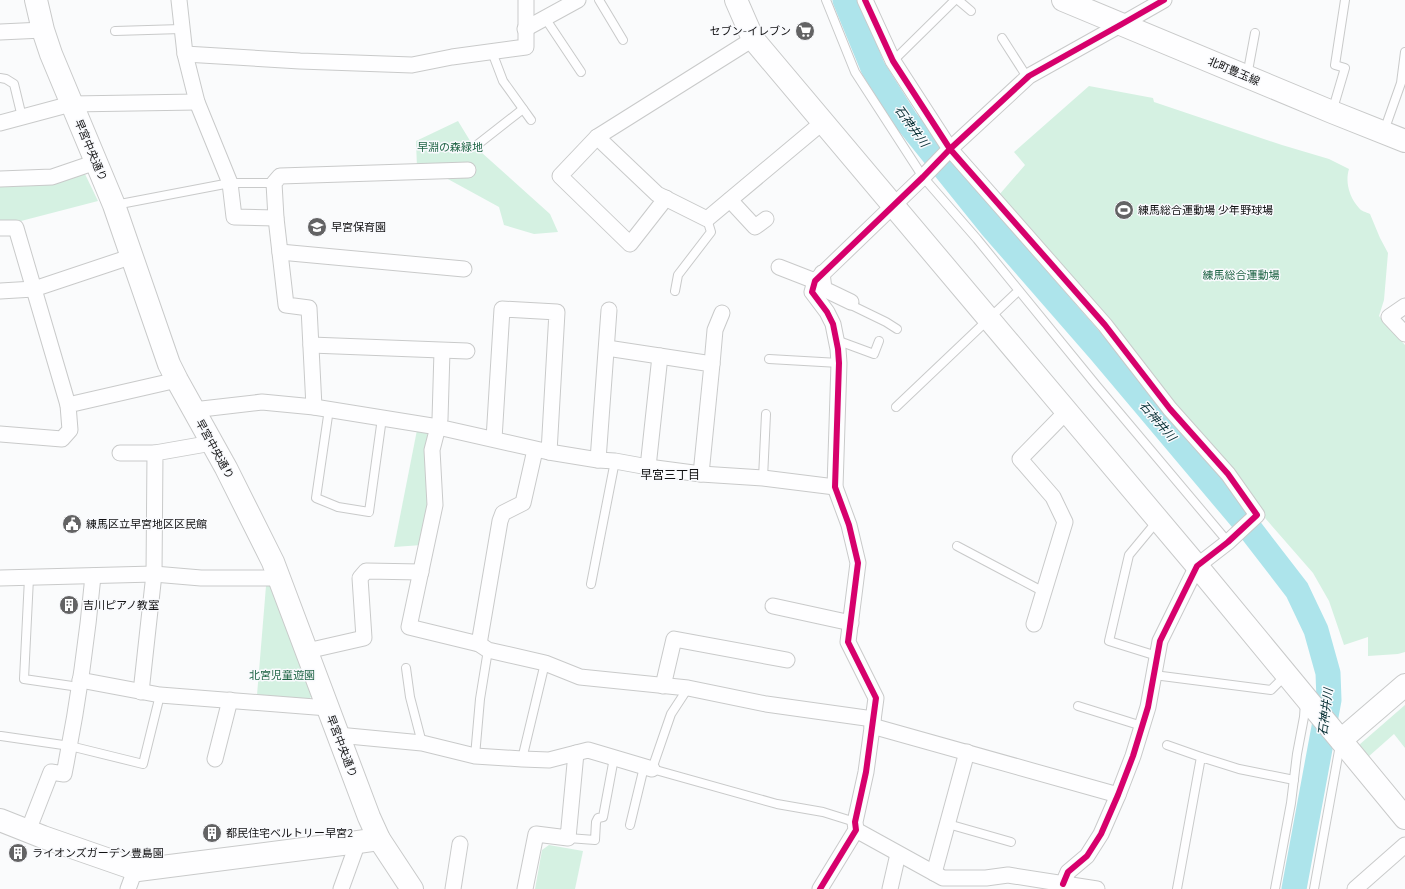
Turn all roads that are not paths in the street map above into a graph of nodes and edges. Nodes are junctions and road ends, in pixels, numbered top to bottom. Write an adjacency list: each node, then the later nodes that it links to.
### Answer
1 (36, 0): 19 (street, 早宮中央通り)
2 (178, 0): 17 (street)
3 (526, 0): 18 (street)
4 (578, 0): 15 (street)
5 (599, 0): 25 (lane)
6 (736, 0): 24 (street)
7 (826, 0): 49 (lane)
8 (865, 0): 29 (street)
9 (955, 0): 29 (lane)
10 (958, 0): 14 (lane)
11 (1063, 0): 16 (street, 北町豊玉線)
12 (1164, 0): 16 (street)
13 (1345, 0): 37 (lane)
14 (971, 11)
15 (545, 18): 18 (street); 30 (lane)
16 (1122, 24): 31 (street, 北町豊玉線); 32 (street)
17 (181, 29): 20 (lane); 28 (street)
18 (525, 29): 26 (street)
19 (43, 30): 21 (street); 35 (street, 早宮中央通り)
20 (115, 31)
21 (0, 32)
22 (1255, 33): 31 (lane)
23 (1002, 38): 32 (lane)
24 (753, 39): 40 (street); 43 (street)
25 (623, 40)
26 (492, 52): 28 (street); 36 (lane)
27 (1405, 52): 42 (lane)
28 (186, 54): 34 (street)
29 (893, 61): 46 (street)
30 (581, 72)
31 (1247, 76): 37 (street, 北町豊玉線)
32 (1027, 77): 46 (street)
33 (0, 78): 38 (lane)
34 (197, 102): 35 (street); 51 (street)
35 (72, 104): 38 (street); 47 (street, 早宮中央通り)
36 (523, 109): 39 (lane); 45 (lane)
37 (1332, 112): 42 (street, 北町豊玉線)
38 (22, 117): 41 (street)
39 (531, 120)
40 (823, 122): 54 (street); 56 (street)
41 (0, 123)
42 (1384, 132): 44 (street, 北町豊玉線)
43 (597, 137): 53 (street); 53 (street)
44 (1405, 141)
45 (477, 145)
46 (948, 152): 49 (street); 111 (street)
47 (96, 162): 50 (street); 55 (street, 早宮中央通り)
48 (468, 170): 52 (street)
49 (925, 175): 56 (street); 111 (lane)
50 (0, 180)
51 (230, 183): 52 (lane); 55 (lane); 57 (street)
52 (274, 183): 57 (street)
53 (666, 198): 58 (street)
54 (730, 200): 58 (street); 59 (street)
55 (114, 205): 62 (street, 早宮中央通り)
56 (892, 206): 65 (street); 74 (street)
57 (276, 218): 61 (street)
58 (707, 219): 68 (lane)
59 (766, 219)
60 (0, 228): 66 (street)
61 (280, 252): 64 (street); 79 (street)
62 (133, 256): 66 (street); 87 (street, 早宮中央通り)
63 (779, 267): 65 (street)
64 (464, 269)
65 (818, 277): 70 (street); 77 (street)
66 (34, 289): 67 (street); 88 (street)
67 (0, 291)
68 (675, 291)
69 (1015, 294): 74 (lane)
70 (851, 302): 75 (lane)
71 (1405, 306): 76 (street)
72 (609, 310): 80 (street)
73 (722, 313): 86 (street)
74 (988, 319): 90 (lane); 93 (street)
75 (897, 329)
76 (1405, 334)
77 (836, 340): 78 (lane); 85 (street)
78 (879, 341)
79 (311, 345): 81 (street); 89 (street)
80 (606, 348): 83 (street); 104 (street)
81 (442, 351): 82 (street); 96 (street)
82 (467, 351)
83 (660, 356): 86 (street); 106 (street)
84 (769, 358): 85 (lane)
85 (839, 363): 109 (street)
86 (712, 364): 107 (street)
87 (177, 380): 88 (street); 92 (street, 早宮中央通り)
88 (68, 405): 97 (street)
89 (314, 407): 91 (street); 92 (street)
90 (896, 407)
91 (330, 409): 95 (street); 95 (lane)
92 (193, 410): 99 (street, 早宮中央通り)
93 (1067, 411): 110 (street); 121 (street)
94 (766, 414): 108 (lane)
95 (382, 418): 96 (street)
96 (438, 427): 98 (street); 114 (street)
97 (0, 434)
98 (494, 439): 100 (street); 101 (street)
99 (212, 443): 103 (street); 119 (street, 早宮中央通り)
100 (534, 450): 101 (street); 125 (street)
101 (550, 452): 104 (street)
102 (120, 453): 103 (street)
103 (155, 453): 115 (street)
104 (598, 460): 105 (street)
105 (615, 460): 106 (street); 120 (lane)
106 (648, 467): 107 (street)
107 (702, 474): 108 (street)
108 (764, 478): 109 (street)
109 (835, 487): 123 (street)
110 (1158, 520): 113 (street); 127 (lane)
111 (1228, 542): 113 (street)
112 (957, 546): 121 (lane)
113 (1197, 566): 127 (street); 131 (street)
114 (421, 572): 125 (street); 126 (street)
115 (154, 574): 116 (street); 119 (street); 137 (street)
116 (93, 576): 118 (street); 133 (street)
117 (0, 578): 118 (street)
118 (29, 578): 133 (lane)
119 (280, 578): 126 (street, 早宮中央通り)
120 (591, 584)
121 (1044, 592): 124 (street)
122 (773, 606): 123 (street)
123 (851, 623): 143 (street)
124 (1034, 624)
125 (484, 647): 129 (street); 153 (lane)
126 (307, 651): 142 (street, 早宮中央通り)
127 (1157, 656): 132 (street)
128 (787, 660): 135 (street)
129 (545, 663): 135 (street); 157 (lane)
130 (406, 668): 148 (lane)
131 (1287, 674): 132 (lane); 139 (street)
132 (1154, 675): 144 (street)
133 (80, 684): 137 (street); 150 (street)
134 (1405, 685): 147 (street)
135 (663, 686): 136 (street)
136 (688, 688): 143 (street); 158 (lane)
137 (140, 692): 138 (street)
138 (160, 695): 140 (street); 150 (lane)
139 (1306, 698): 147 (street); 159 (lane)
140 (230, 700): 142 (street); 156 (street)
141 (1078, 706): 144 (lane)
142 (328, 708): 145 (street, 早宮中央通り)
143 (872, 723): 151 (street); 165 (street)
144 (1142, 726): 160 (street)
145 (338, 735): 148 (street); 167 (street, 早宮中央通り)
146 (1, 736): 150 (lane)
147 (1339, 737): 161 (street); 187 (lane)
148 (422, 743): 153 (street)
149 (1167, 745): 154 (lane)
150 (70, 746): 166 (street)
151 (967, 752): 160 (street); 163 (street)
152 (576, 753): 155 (street); 157 (street); 168 (street)
153 (475, 756): 157 (street)
154 (1201, 757): 159 (lane); 185 (lane)
155 (614, 758): 158 (street); 168 (lane)
156 (215, 759)
157 (522, 759)
158 (648, 768): 164 (lane); 165 (lane)
159 (1294, 780): 186 (lane)
160 (1118, 795): 177 (street)
161 (1402, 807)
162 (0, 820): 166 (street)
163 (948, 824): 170 (lane); 174 (street)
164 (630, 825)
165 (856, 826): 173 (street); 182 (street)
166 (28, 831): 175 (street)
167 (379, 838): 169 (street); 179 (street, 早宮中央通り)
168 (568, 838): 181 (street)
169 (358, 842): 175 (street); 178 (street)
170 (1011, 842)
171 (460, 844): 180 (street)
172 (1405, 845): 188 (street)
173 (898, 854): 174 (street); 183 (street)
174 (934, 874): 176 (street)
175 (131, 879)
176 (985, 884): 177 (street)
177 (1063, 884): 184 (street)
178 (341, 889)
179 (412, 889)
180 (453, 889)
181 (525, 889)
182 (820, 889)
183 (890, 889)
184 (1097, 889)
185 (1178, 889)
186 (1275, 889)
187 (1314, 889)
188 (1355, 889)

